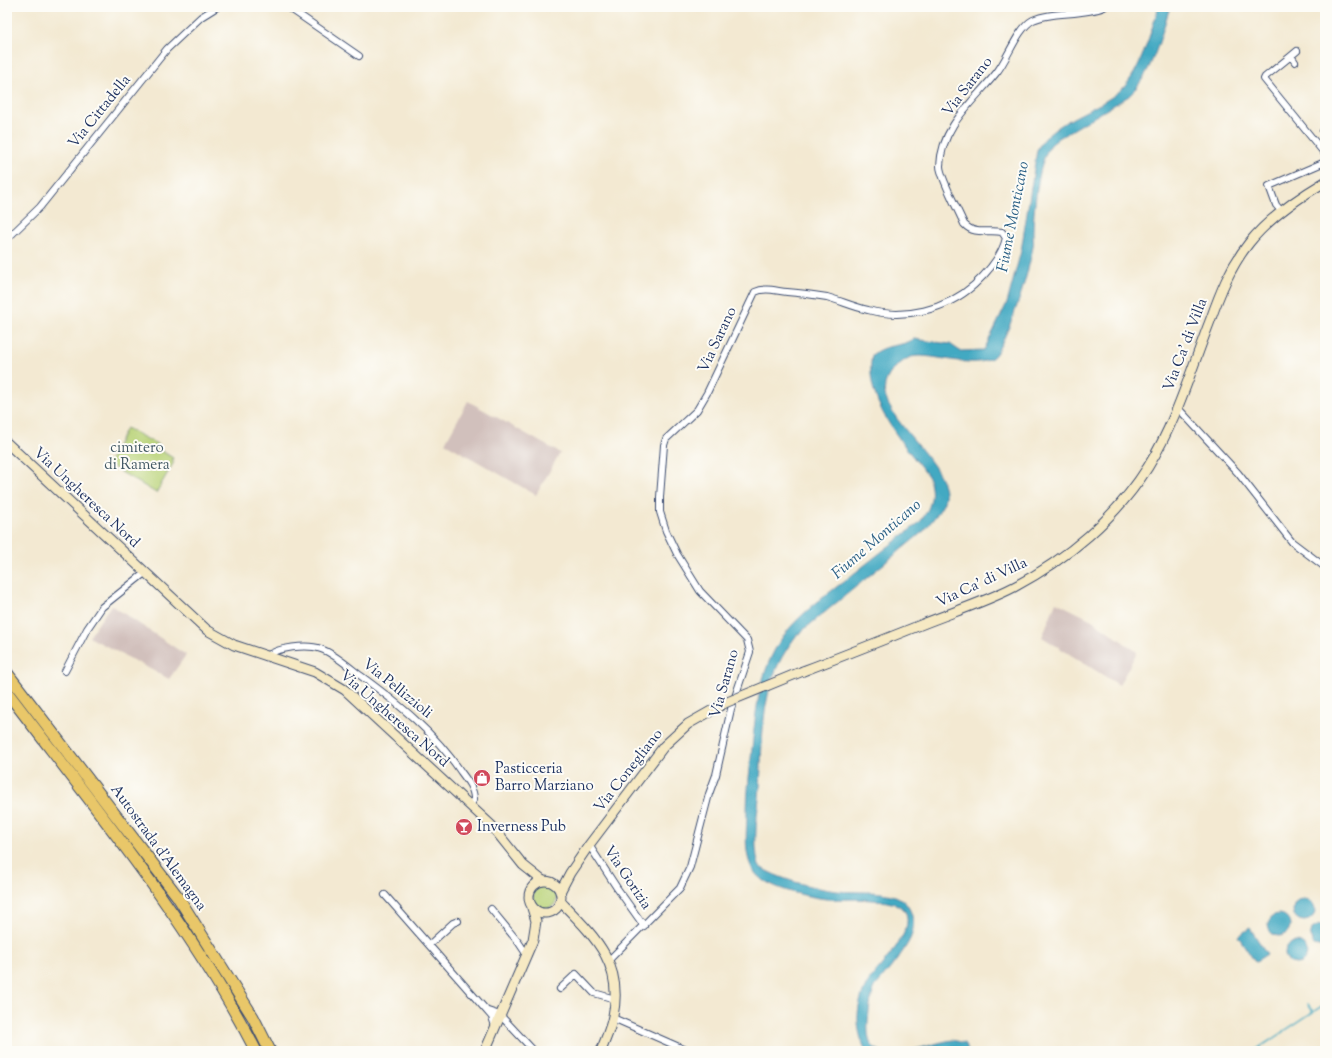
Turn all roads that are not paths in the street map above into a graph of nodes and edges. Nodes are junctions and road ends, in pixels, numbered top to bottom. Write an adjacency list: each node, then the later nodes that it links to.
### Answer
1 (217, 7): 10 (street, Via Cittadella)
2 (288, 7): 5 (street)
3 (1104, 7): 31 (street, Via Sarano)
4 (1297, 51): 6 (street)
5 (359, 56)
6 (1325, 154)
7 (1325, 162): 9 (street)
8 (1325, 182): 9 (main road, Via Ca' di Villa)
9 (1282, 212): 11 (main road, Via Ca' di Villa)
10 (7, 239)
11 (1177, 407): 13 (street); 19 (main road, Via Ca' di Villa, bridge)
12 (7, 443): 14 (main road, Via Ungheresca Nord)
13 (1325, 567)
14 (146, 572): 15 (main road, Via Ungheresca Nord); 16 (street)
15 (266, 657): 20 (main road, Via Ungheresca Nord); 20 (street, Via Pellizzioli)
16 (66, 671)
17 (7, 673): 42 (highway, Autostrada d'Alemagna)
18 (7, 692): 41 (highway, Autostrada d'Alemagna)
19 (725, 702): 21 (main road, Via Conegliano)
20 (470, 806): 22 (main road, Via Ungheresca Nord)
21 (589, 845): 23 (main road, Via Conegliano); 31 (street, Via Gorizia)
22 (523, 865): 24 (main road, Via Ungheresca Nord); 25 (main road, Via Ungheresca Nord)
23 (570, 872): 24 (main road, Via Conegliano); 27 (main road, Via Conegliano)
24 (547, 881): 25 (main road, Via Conegliano); 27 (main road)
25 (531, 888): 29 (main road)
26 (385, 895): 32 (street)
27 (560, 897): 29 (main road, Via Conegliano); 34 (main road)
28 (491, 908): 33 (street)
29 (532, 908): 33 (main road)
30 (458, 920): 32 (street)
31 (644, 926): 34 (street, Via Sarano)
32 (429, 944): 37 (street)
33 (529, 950): 38 (main road)
34 (608, 960): 36 (main road)
35 (560, 988): 36 (street)
36 (615, 999): 39 (main road)
37 (486, 1010): 38 (street); 40 (street)
38 (500, 1015): 40 (main road); 44 (street)
39 (613, 1018): 45 (main road); 46 (street)
40 (495, 1026): 43 (main road)
41 (256, 1051)
42 (270, 1051)
43 (485, 1051)
44 (534, 1051)
45 (601, 1051)
46 (688, 1051)

